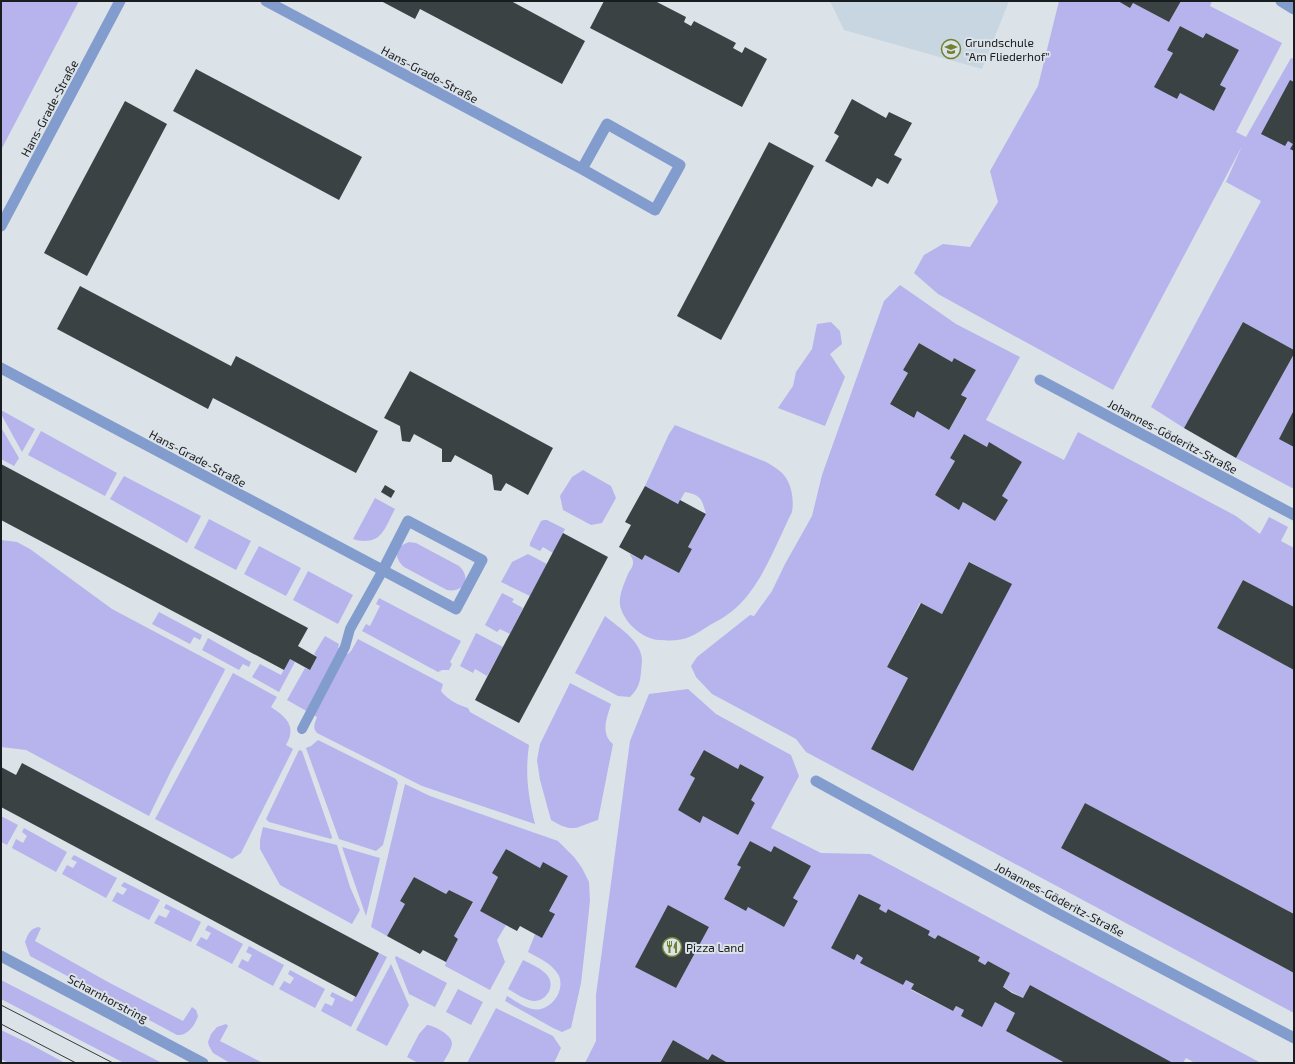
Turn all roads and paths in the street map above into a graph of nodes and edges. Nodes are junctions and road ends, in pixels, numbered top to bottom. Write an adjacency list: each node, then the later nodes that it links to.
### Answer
1 (120, 1): 6 (street, Hans-Grade-Straße)
2 (266, 1): 5 (street, Hans-Grade-Straße)
3 (1281, 1): 4 (street)
4 (1294, 9)
5 (582, 169): 5 (street, Hans-Grade-Straße)
6 (1, 226)
7 (1, 368): 10 (street, Hans-Grade-Straße)
8 (1040, 380): 9 (street, Johannes-Göderitz-Straße)
9 (1294, 515)
10 (383, 570): 10 (street, Hans-Grade-Straße); 11 (lane)
11 (302, 729)
12 (816, 781): 14 (street, Johannes-Göderitz-Straße)
13 (1, 956): 15 (street, Scharnhorstring)
14 (1294, 1038)
15 (202, 1063)

